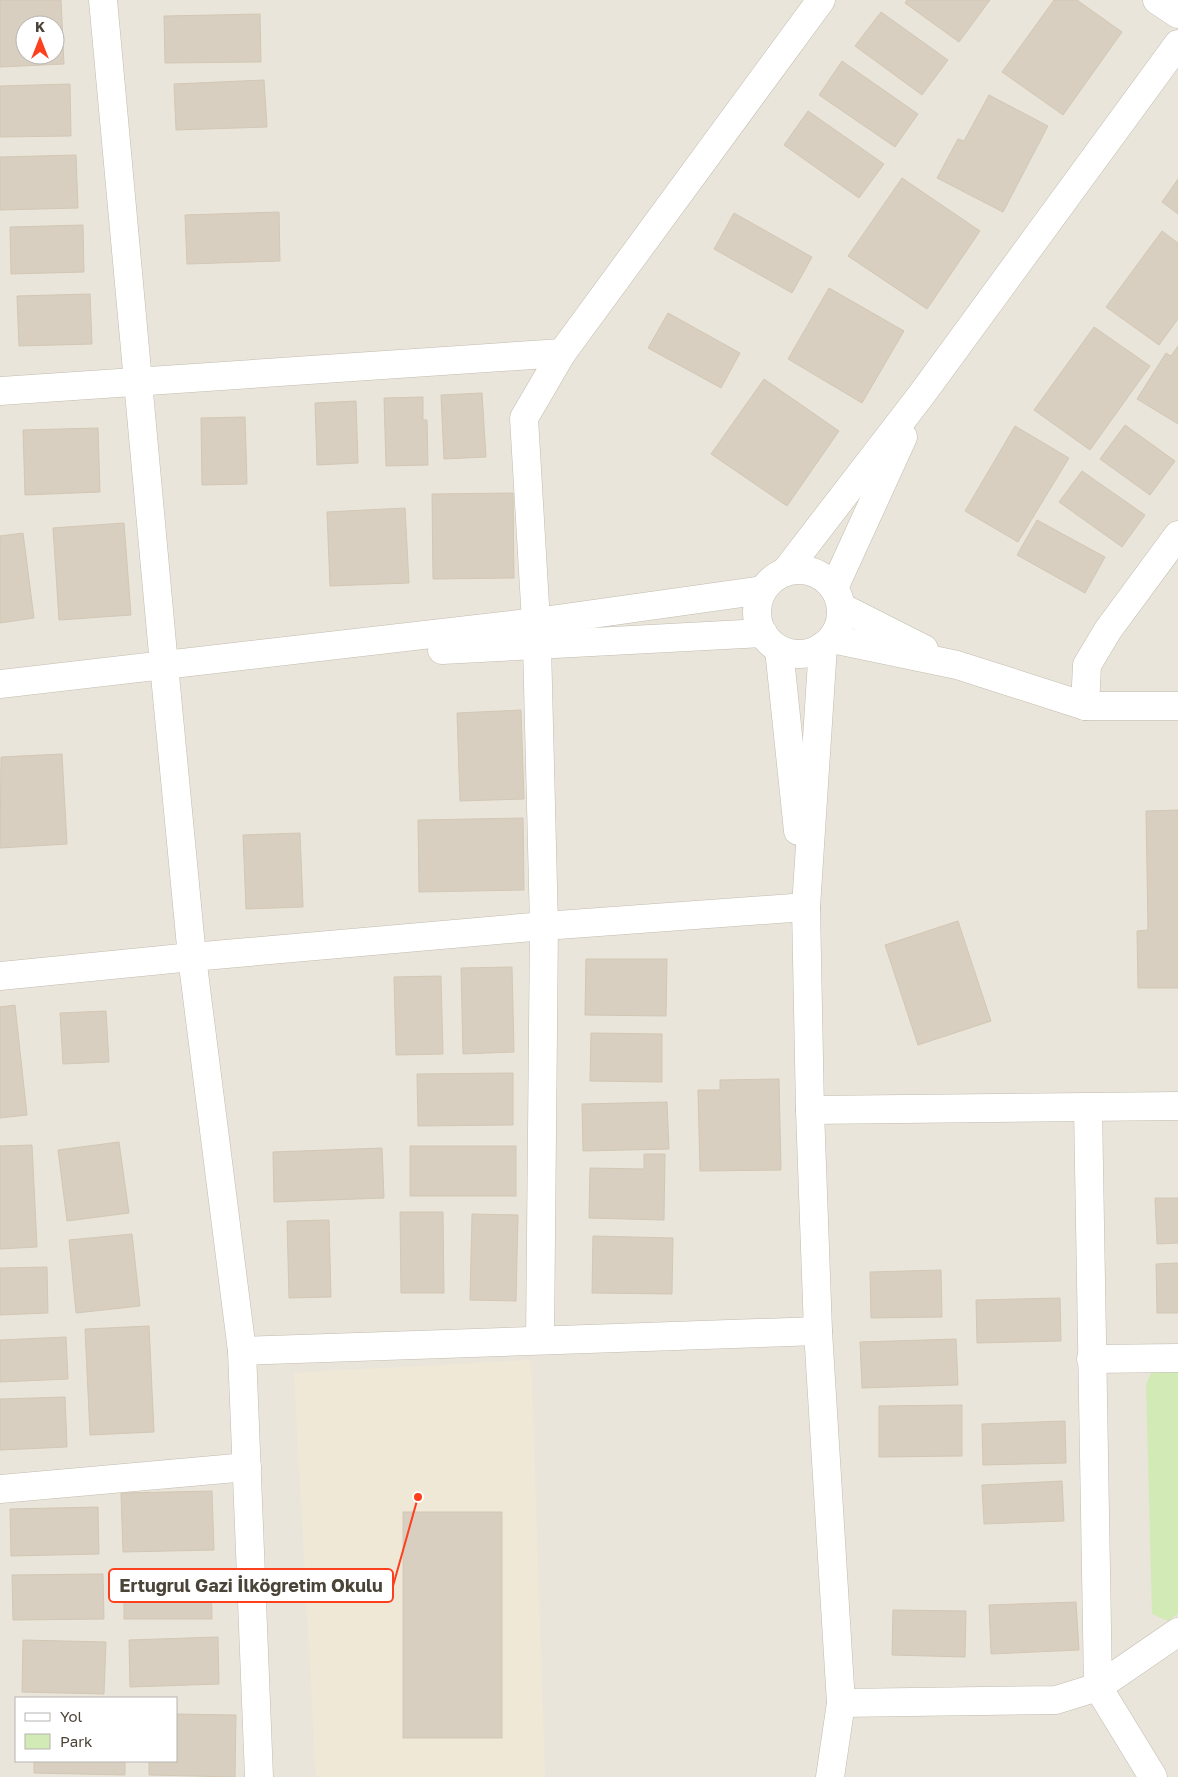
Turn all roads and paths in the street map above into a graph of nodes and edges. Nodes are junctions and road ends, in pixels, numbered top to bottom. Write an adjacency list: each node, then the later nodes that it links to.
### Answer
1 (104, 0): 7 (street)
2 (821, 0): 6 (street)
3 (1157, 0): 4 (street)
4 (1178, 14)
5 (1178, 44): 9 (street)
6 (562, 353): 7 (street); 14 (street)
7 (139, 383): 8 (street); 17 (street)
8 (0, 391)
9 (922, 394): 11 (street); 13 (street)
10 (1178, 535): 20 (street)
11 (786, 572): 12 (street); 13 (street)
12 (763, 590): 14 (street); 15 (street)
13 (838, 597): 16 (street); 18 (street)
14 (536, 634): 15 (street); 17 (street); 23 (street)
15 (771, 641): 16 (street); 22 (street)
16 (827, 643): 18 (street); 22 (street)
17 (164, 665): 19 (street); 24 (street)
18 (956, 665): 20 (street)
19 (0, 684)
20 (1085, 706): 21 (street)
21 (1178, 706)
22 (806, 907): 23 (street); 28 (street)
23 (544, 926): 24 (street); 30 (street)
24 (192, 957): 25 (street); 31 (street)
25 (0, 976)
26 (1178, 1106): 27 (street)
27 (1088, 1108): 28 (street); 33 (street)
28 (810, 1110): 29 (street)
29 (818, 1330): 30 (street); 38 (street)
30 (540, 1340): 31 (street)
31 (242, 1351): 34 (street)
32 (1178, 1358): 33 (street)
33 (1092, 1359): 37 (street)
34 (247, 1467): 35 (street); 39 (street)
35 (0, 1489)
36 (1178, 1632): 37 (street)
37 (1098, 1687): 38 (street); 41 (street)
38 (842, 1703): 40 (street)
39 (259, 1777)
40 (830, 1777)
41 (1154, 1777)

